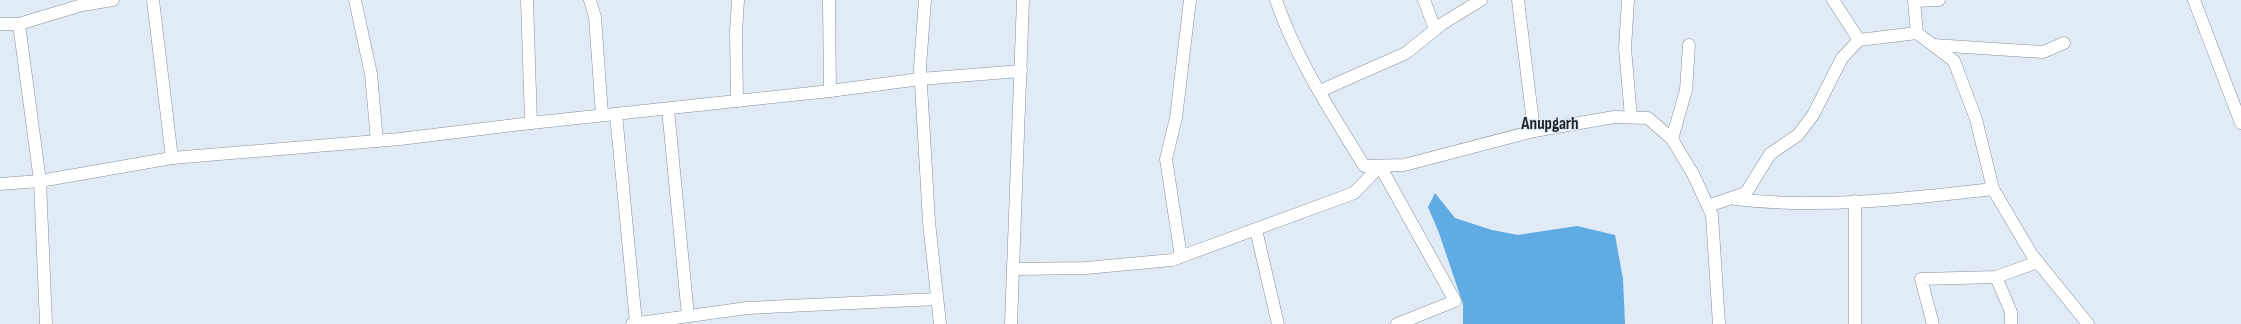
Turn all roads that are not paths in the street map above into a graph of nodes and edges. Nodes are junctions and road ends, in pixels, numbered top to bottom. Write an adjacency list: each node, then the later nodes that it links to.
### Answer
1 (113, 0): 20 (street)
2 (153, 0): 43 (street)
3 (355, 0): 42 (street)
4 (527, 0): 38 (street)
5 (590, 0): 36 (street)
6 (738, 0): 33 (street)
7 (829, 0): 31 (street)
8 (925, 0): 30 (street)
9 (1023, 0): 29 (street)
10 (1190, 0): 52 (street)
11 (1276, 0): 32 (street)
12 (1424, 0): 23 (street)
13 (1481, 0): 23 (street)
14 (1518, 0): 40 (street)
15 (1628, 0): 37 (street)
16 (1833, 0): 25 (street)
17 (1939, 0): 19 (street)
18 (2194, 0): 39 (street)
19 (1914, 1): 24 (street)
20 (81, 2): 22 (street)
21 (0, 24): 22 (street)
22 (19, 24): 45 (street)
23 (1435, 29): 32 (street)
24 (1917, 33): 25 (street); 28 (street)
25 (1859, 40): 48 (street)
26 (2064, 43): 28 (street)
27 (1689, 45): 41 (street)
28 (1933, 45): 47 (street)
29 (1021, 71): 30 (street); 54 (street)
30 (920, 79): 31 (street); 56 (street)
31 (830, 91): 33 (street)
32 (1320, 91): 44 (street)
33 (738, 101): 34 (street)
34 (668, 109): 35 (street); 57 (street)
35 (616, 114): 36 (street); 59 (street)
36 (602, 115): 38 (street)
37 (1631, 118): 40 (street); 41 (street)
38 (531, 123): 42 (street)
39 (2241, 123)
40 (1534, 131): 44 (street)
41 (1672, 139): 50 (street)
42 (377, 141): 43 (street)
43 (172, 158): 45 (street)
44 (1380, 166): 51 (street); 63 (street)
45 (40, 181): 46 (street); 58 (street)
46 (0, 184)
47 (1992, 189): 49 (street); 53 (street)
48 (1730, 199): 49 (street); 50 (street)
49 (1855, 201): 65 (street)
50 (1708, 206): 64 (street)
51 (1256, 230): 52 (street); 62 (street)
52 (1181, 257): 54 (street)
53 (2038, 262): 55 (street); 68 (street)
54 (1013, 269): 61 (street)
55 (1996, 277): 66 (street); 67 (street)
56 (937, 299): 57 (street); 60 (street)
57 (688, 316): 59 (street)
58 (46, 324)
59 (634, 324)
60 (940, 324)
61 (1011, 324)
62 (1278, 324)
63 (1398, 324)
64 (1719, 324)
65 (1855, 324)
66 (1933, 324)
67 (2011, 324)
68 (2088, 324)

